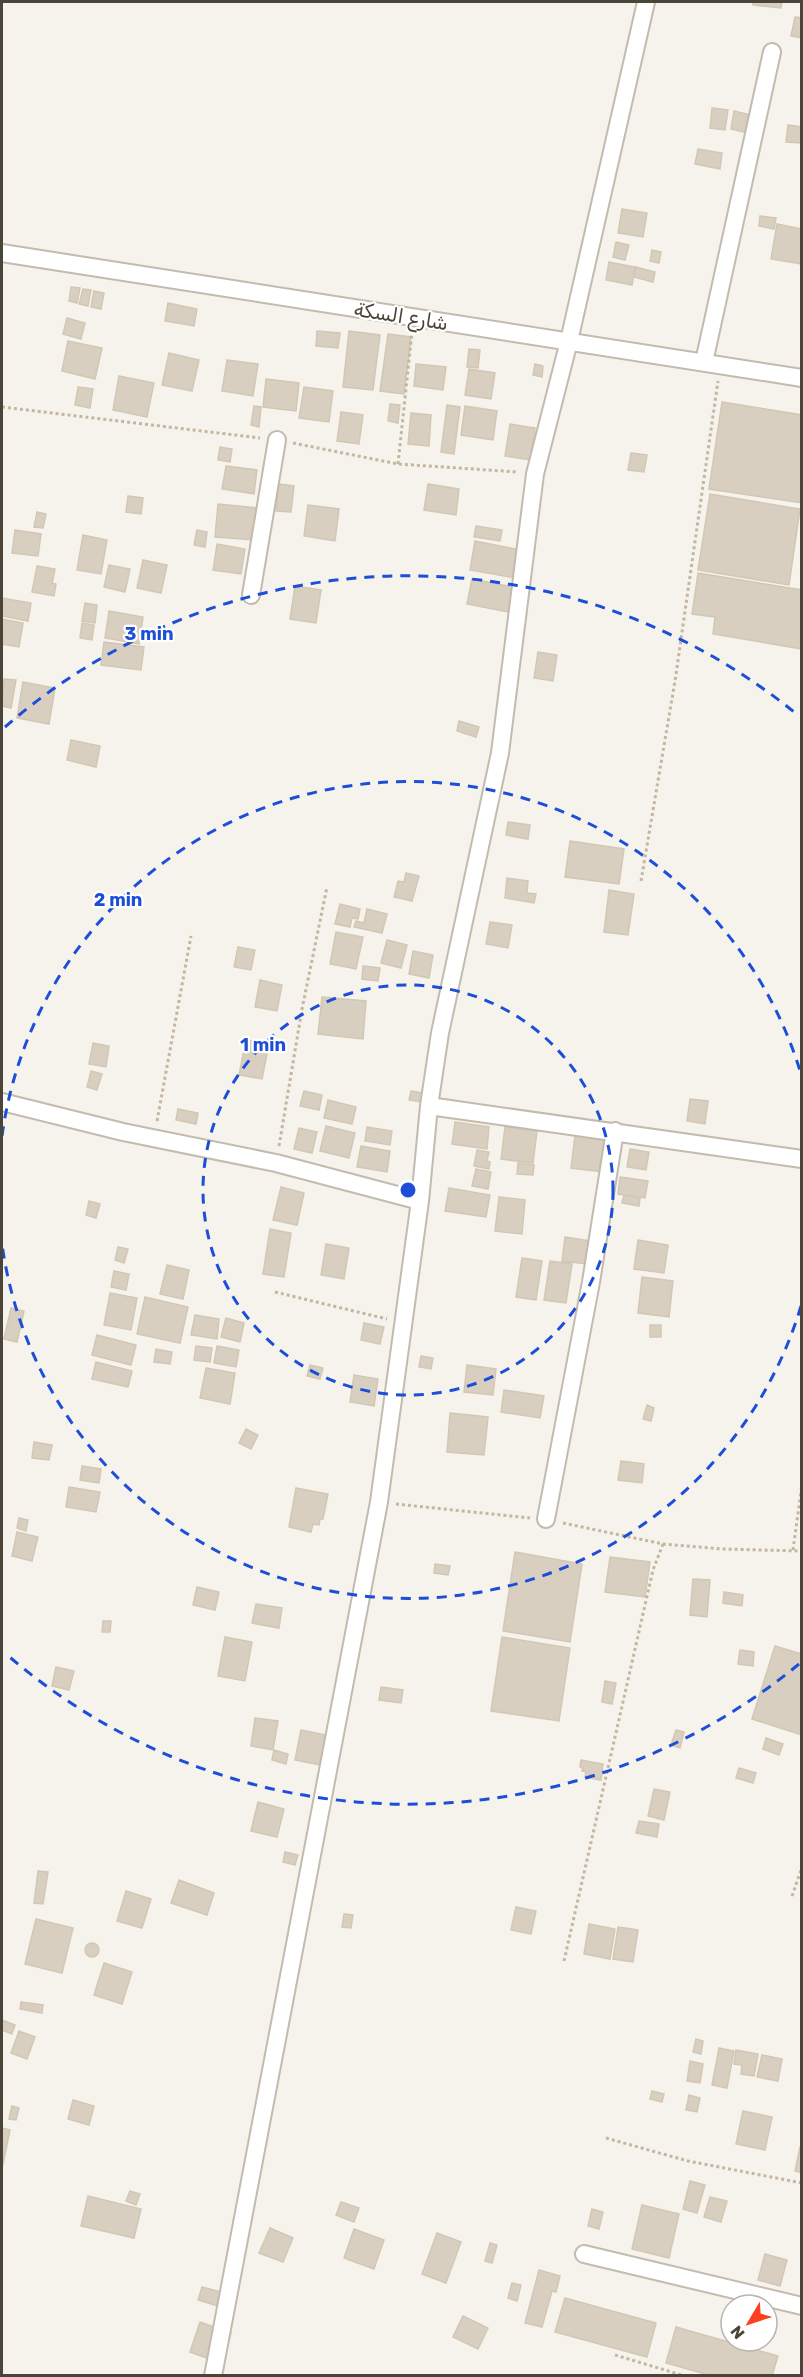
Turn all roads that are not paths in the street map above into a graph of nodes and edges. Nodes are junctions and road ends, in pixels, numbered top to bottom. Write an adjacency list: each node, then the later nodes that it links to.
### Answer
1 (646, 2): 4 (street)
2 (772, 52): 5 (street)
3 (2, 254): 4 (street, شارع السكة)
4 (569, 341): 5 (street, شارع السكة); 10 (street)
5 (712, 363): 6 (street, شارع السكة)
6 (801, 378)
7 (277, 440): 8 (street)
8 (251, 596)
9 (2, 1102): 13 (street)
10 (429, 1106): 11 (street); 13 (street)
11 (615, 1131): 12 (street); 14 (street)
12 (801, 1159)
13 (420, 1201): 17 (street)
14 (546, 1519)
15 (584, 2254): 16 (street)
16 (801, 2306)
17 (213, 2376)

